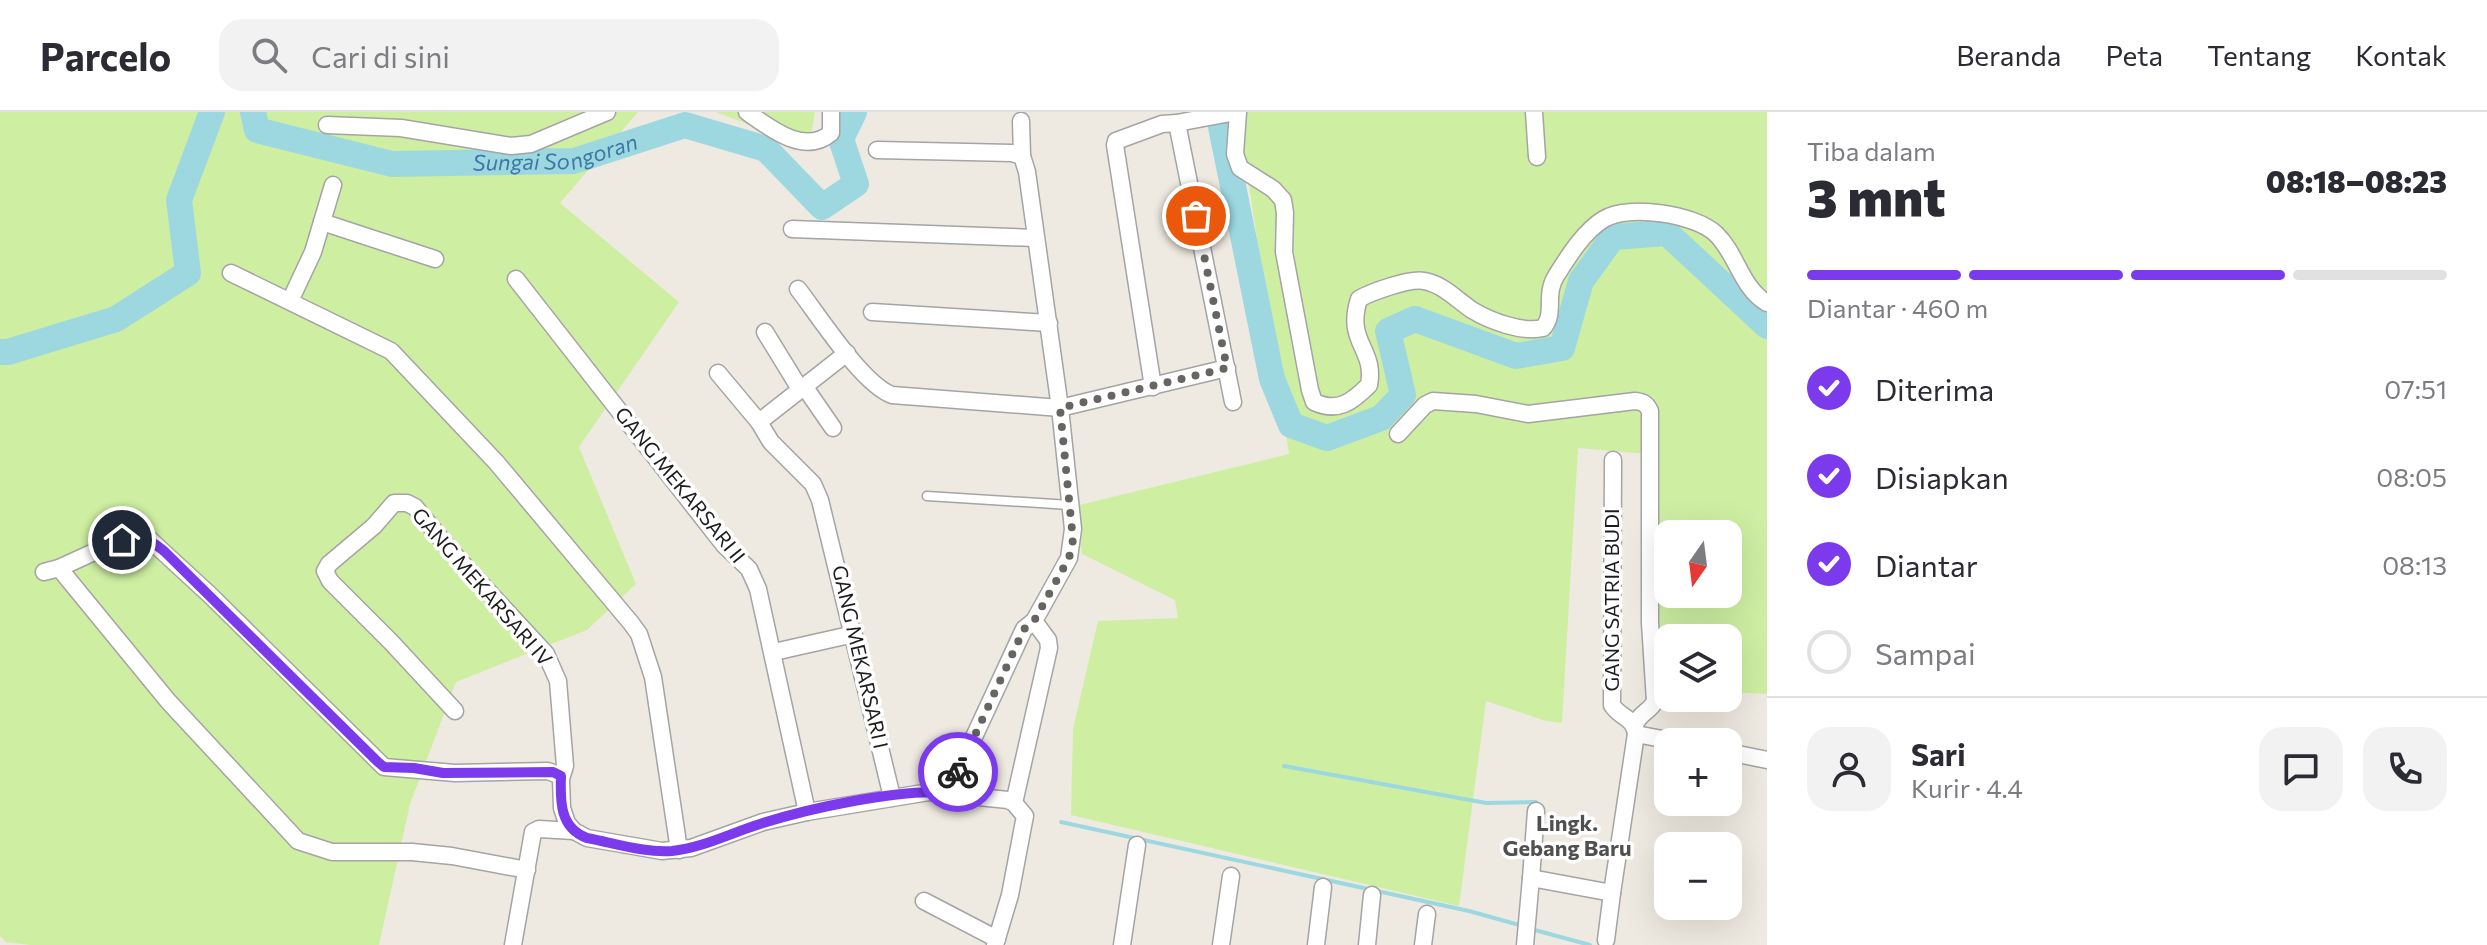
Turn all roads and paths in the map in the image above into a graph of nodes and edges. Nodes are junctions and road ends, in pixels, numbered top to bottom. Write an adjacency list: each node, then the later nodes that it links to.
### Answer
1 (607, 112): 8 (street)
2 (747, 112): 3 (street)
3 (831, 112)
4 (1235, 112): 7 (street); 21 (street)
5 (1534, 112): 11 (street)
6 (1021, 121): 10 (street)
7 (1177, 123): 26 (street); 28 (street)
8 (327, 125)
9 (877, 150): 10 (street)
10 (1022, 156): 15 (street)
11 (1537, 157)
12 (333, 185): 13 (street)
13 (322, 222): 16 (street); 20 (street)
14 (792, 229): 15 (street)
15 (1035, 238): 23 (street)
16 (435, 259)
17 (231, 273): 20 (street)
18 (516, 279): 40 (street, GANG MEKARSARI II)
19 (798, 289): 25 (street)
20 (290, 301): 54 (street)
21 (1767, 303)
22 (872, 312): 23 (street)
23 (1049, 323): 31 (street)
24 (765, 332): 29 (street)
25 (847, 353): 29 (street); 31 (street)
26 (1227, 368): 28 (street); 30 (street)
27 (718, 373): 32 (street, GANG MEKARSARI I)
28 (1153, 387): 31 (street)
29 (802, 388): 32 (street); 33 (street)
30 (1233, 402)
31 (1060, 408): 37 (street)
32 (759, 422): 39 (street, GANG MEKARSARI I)
33 (833, 428)
34 (1398, 434): 42 (street)
35 (1613, 460): 42 (street, GANG SATRIA BUDI)
36 (927, 496): 37 (lane)
37 (1070, 505): 38 (street)
38 (1034, 621): 47 (street); 49 (street)
39 (854, 634): 40 (street); 48 (street, GANG MEKARSARI I)
40 (774, 652): 51 (street, GANG MEKARSARI II)
41 (455, 711): 46 (street, GANG MEKARSARI IV)
42 (1635, 730): 43 (street); 59 (street)
43 (1654, 735)
44 (1742, 755): 45 (street)
45 (1767, 760)
46 (561, 776): 52 (street, GANG MEKARSARI IV); 55 (street)
47 (945, 793): 48 (street); 49 (street)
48 (892, 797): 51 (street)
49 (1014, 803): 65 (street)
50 (1536, 811): 57 (street)
51 (807, 812): 54 (street)
52 (580, 834): 54 (street); 55 (street)
53 (1137, 845): 67 (street)
54 (679, 850)
55 (527, 870): 66 (street)
56 (1231, 876): 68 (street)
57 (1531, 878): 59 (street); 64 (street)
58 (1323, 887): 69 (street)
59 (1612, 893): 63 (street)
60 (1372, 895): 70 (street)
61 (924, 901): 65 (street)
62 (1427, 914): 71 (street)
63 (1606, 940)
64 (1526, 941)
65 (996, 942)
66 (513, 945)
67 (1122, 945)
68 (1221, 945)
69 (1316, 945)
70 (1367, 945)
71 (1423, 945)

